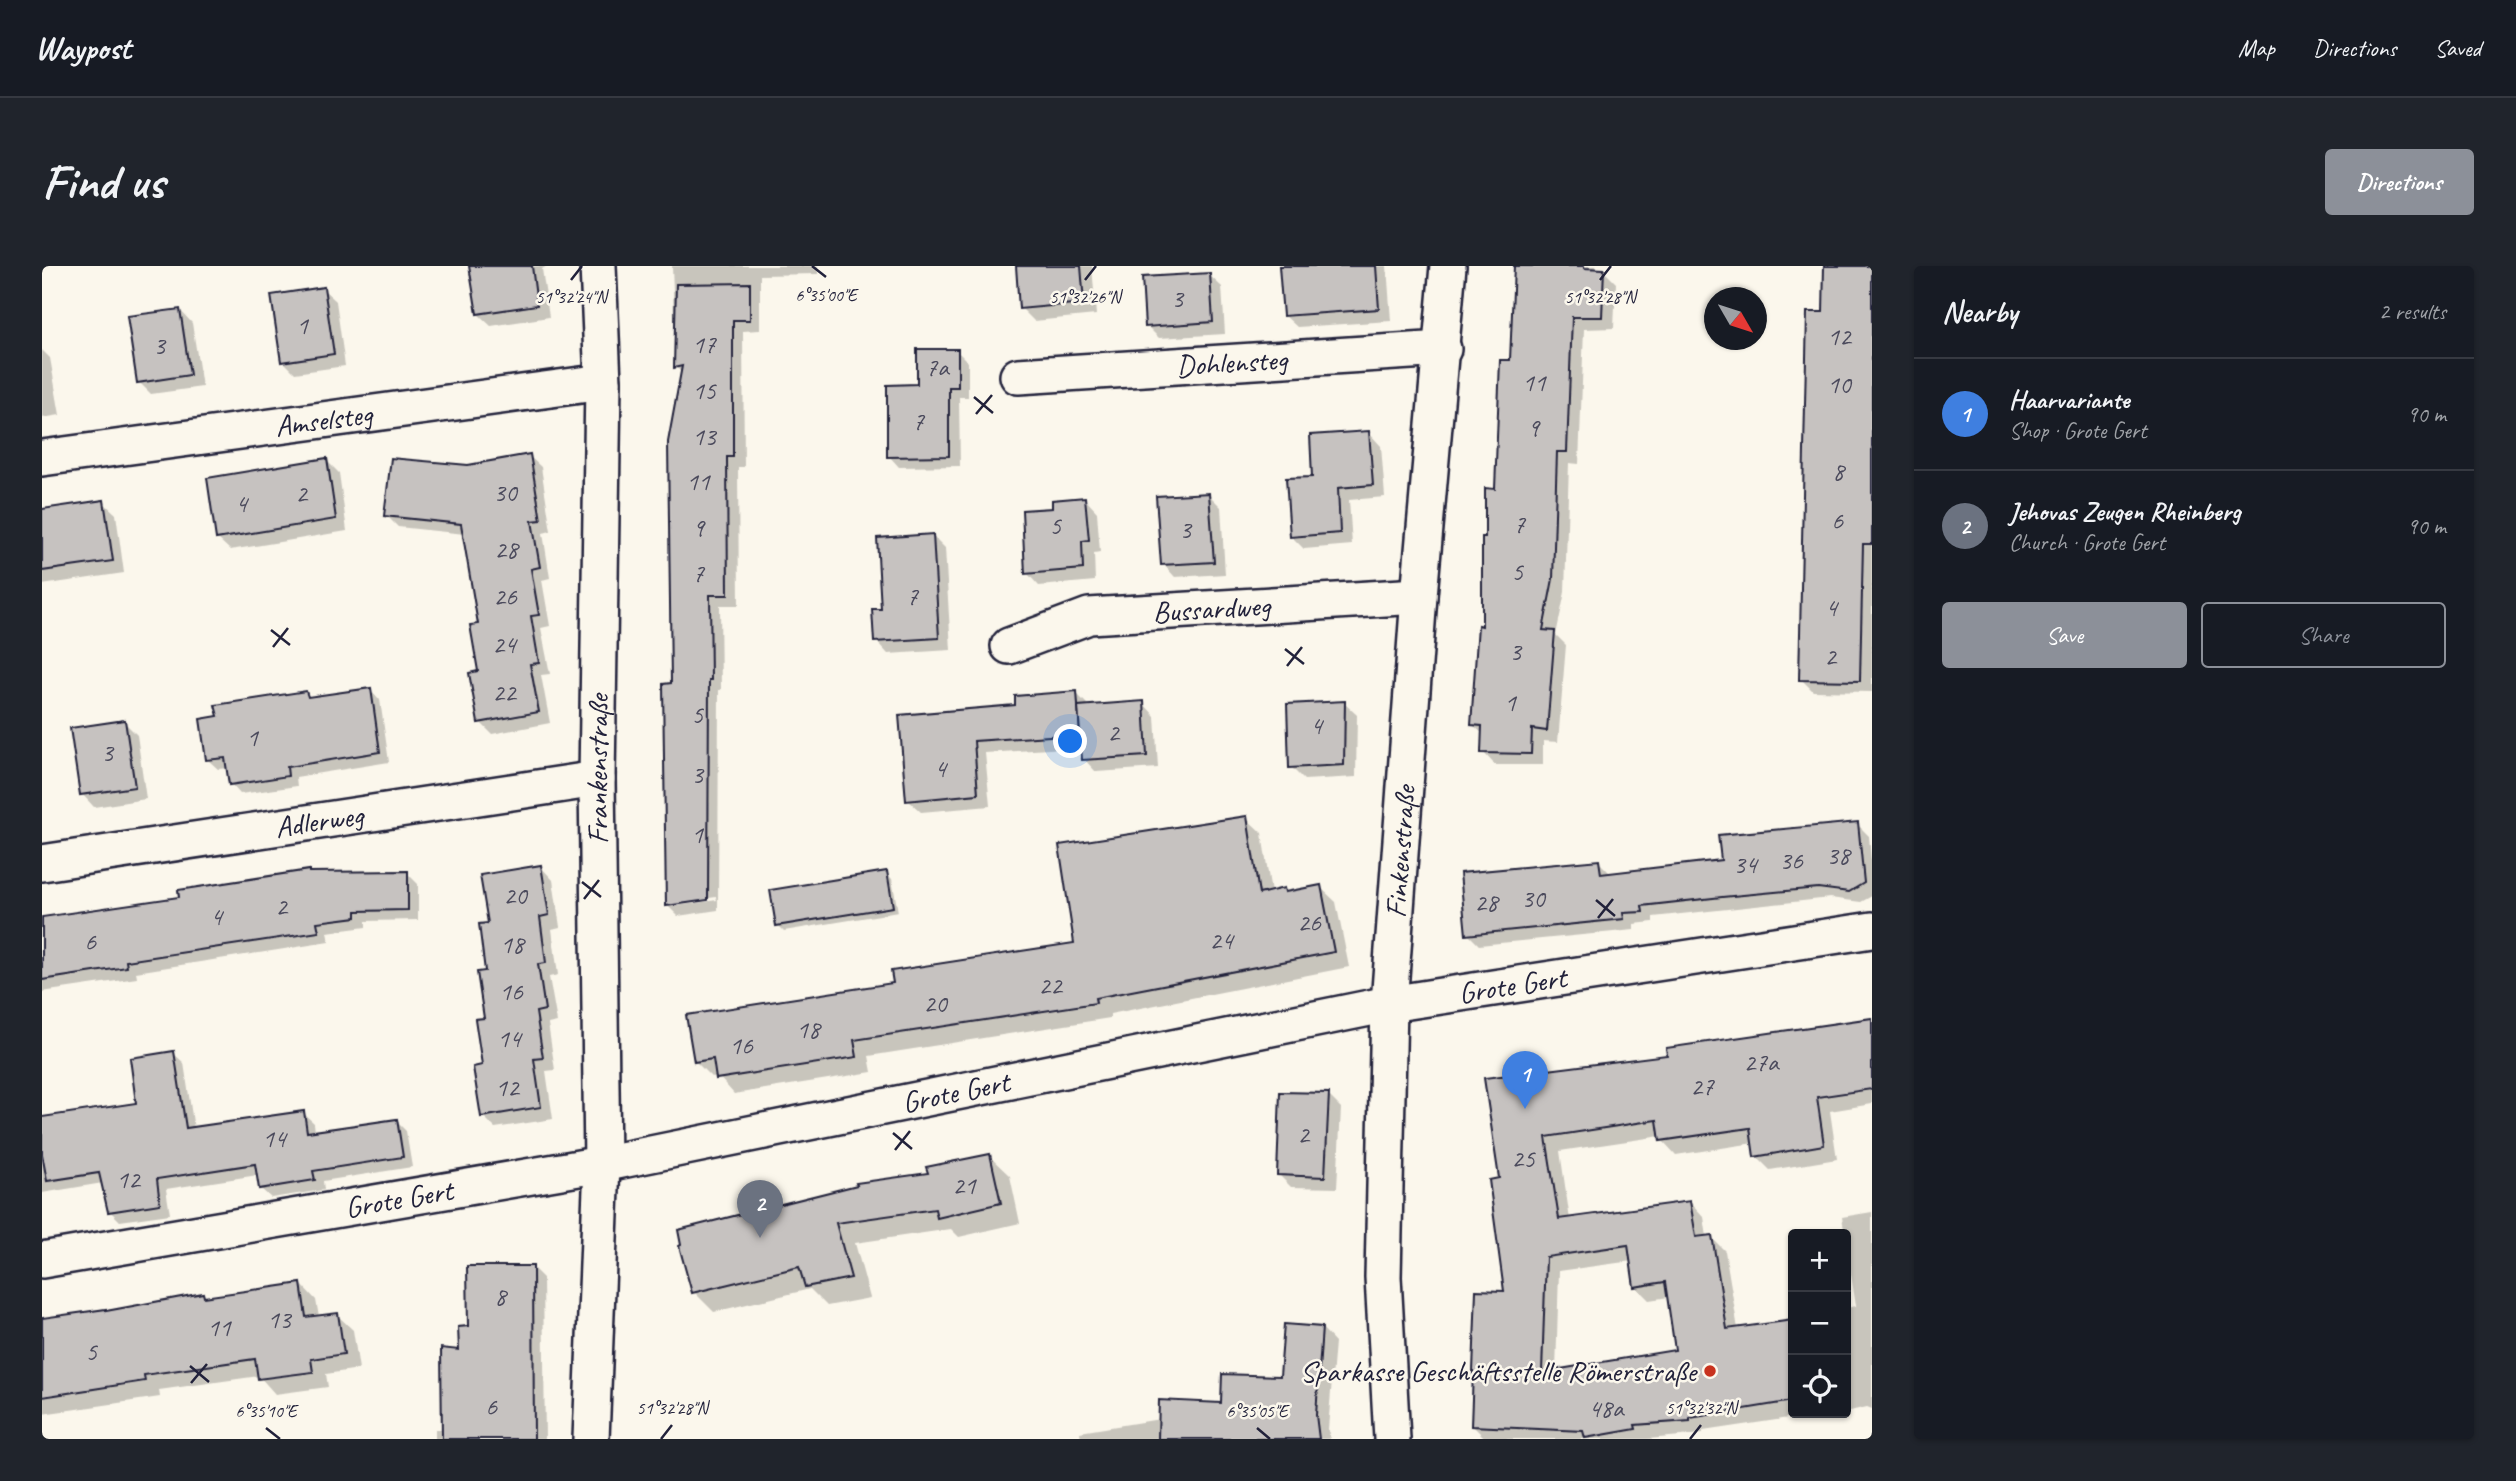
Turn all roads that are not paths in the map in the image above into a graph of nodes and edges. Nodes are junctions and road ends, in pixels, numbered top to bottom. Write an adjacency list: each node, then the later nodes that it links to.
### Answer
1 (598, 266): 5 (street, Frankenstraße)
2 (1448, 266): 3 (street, Finkenstraße)
3 (1443, 349): 4 (street, Dohlensteg); 7 (street, Finkenstraße)
4 (1018, 376)
5 (603, 382): 6 (street, Amselsteg); 9 (street, Frankenstraße)
6 (42, 457)
7 (1419, 597): 8 (street, Bussardweg); 12 (street, Finkenstraße)
8 (1009, 646)
9 (597, 779): 10 (street, Adlerweg); 13 (street, Frankenstraße)
10 (42, 863)
11 (1872, 930): 12 (street, Grote Gert)
12 (1389, 1004): 13 (street, Grote Gert); 16 (street, Finkenstraße)
13 (602, 1164): 14 (street, Grote Gert); 15 (street, Frankenstraße)
14 (42, 1259)
15 (591, 1439)
16 (1392, 1439)

